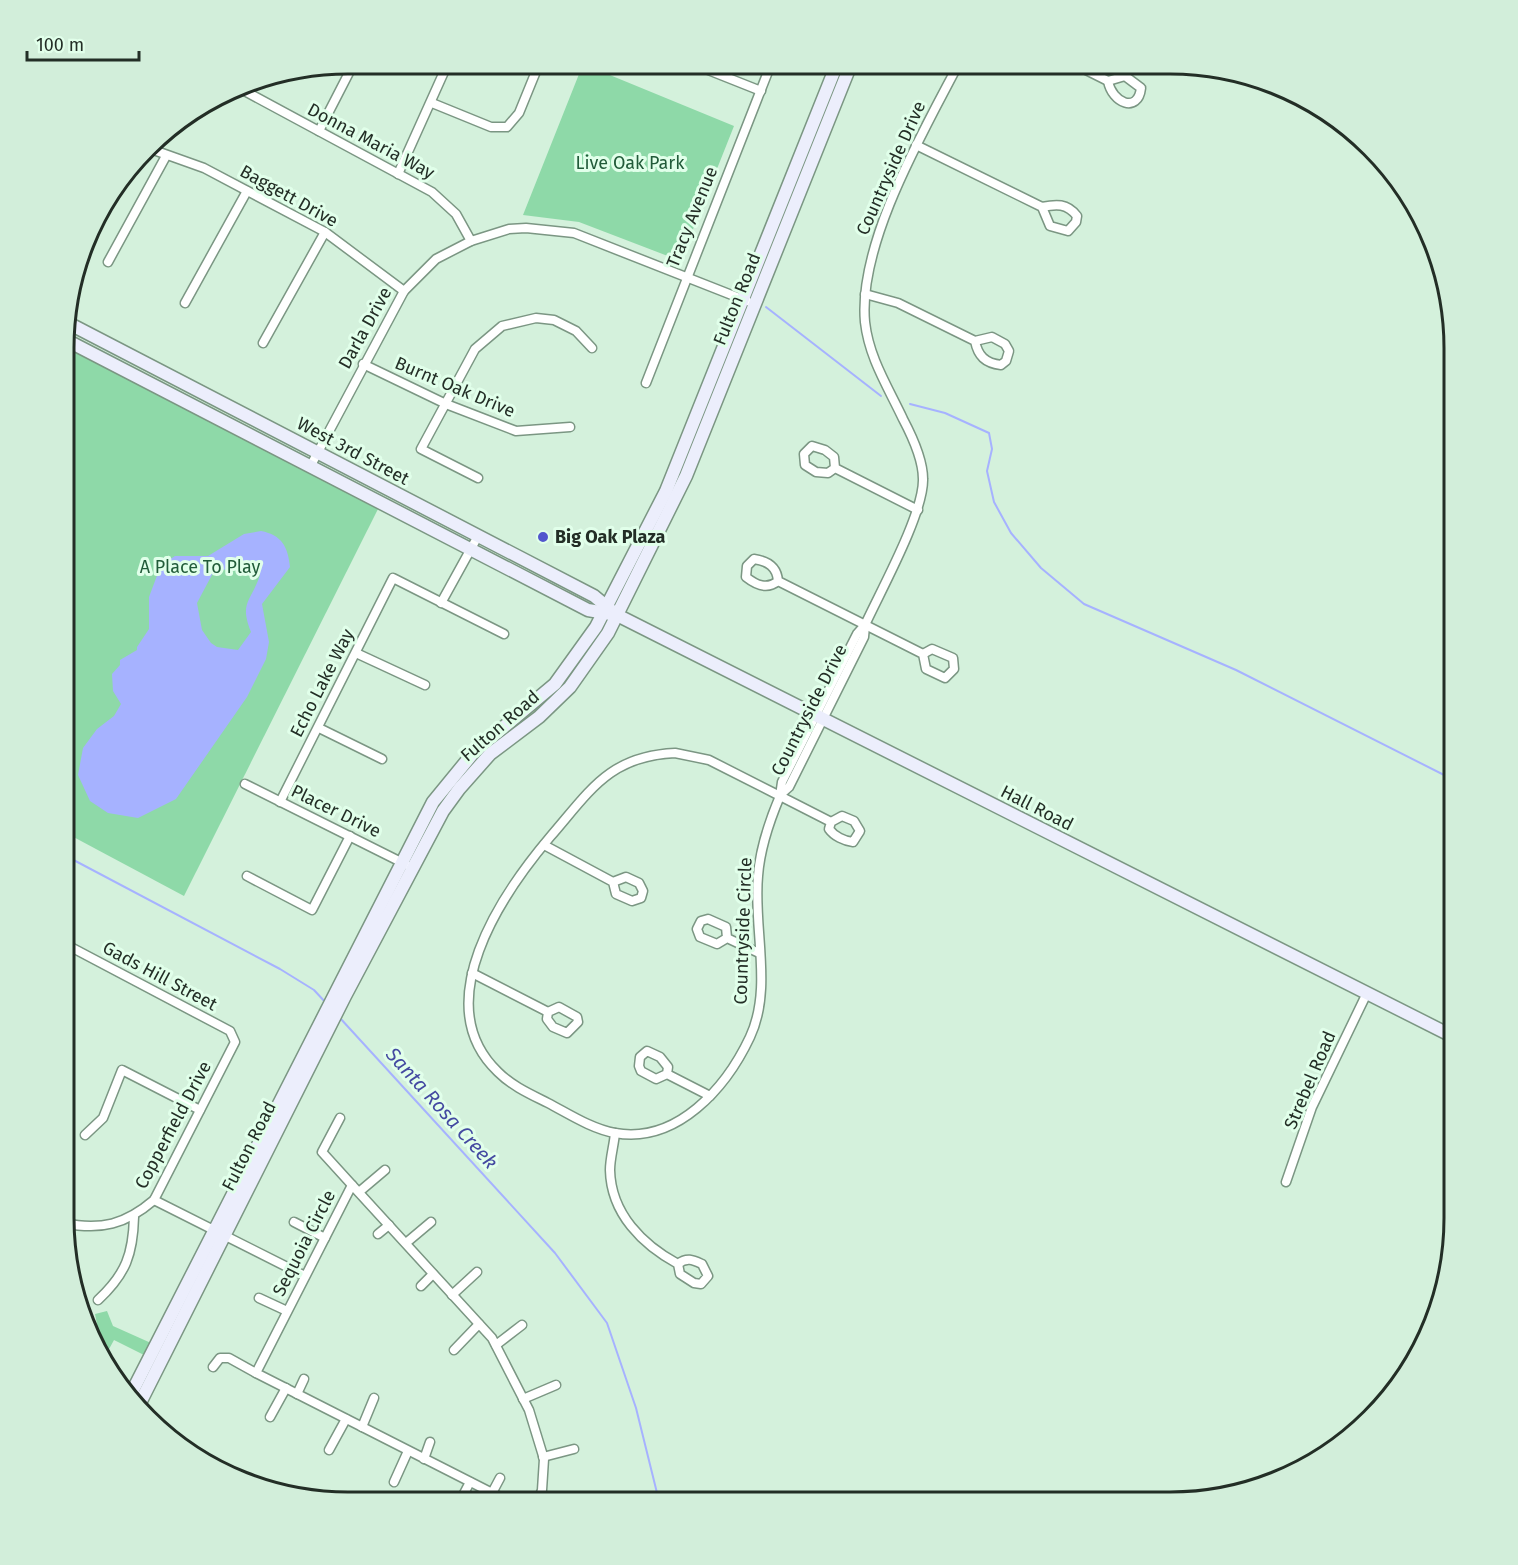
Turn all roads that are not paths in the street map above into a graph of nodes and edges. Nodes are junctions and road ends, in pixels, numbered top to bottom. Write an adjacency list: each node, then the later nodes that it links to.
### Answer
1 (348, 74): 14 (street)
2 (444, 74): 13 (street)
3 (534, 74): 13 (street)
4 (718, 74): 11 (street)
5 (767, 74): 11 (street, Tracy Avenue)
6 (833, 74): 27 (main road, Fulton Road)
7 (847, 74): 29 (main road, Fulton Road)
8 (953, 74): 15 (street, Countryside Drive)
9 (1094, 74): 10 (street)
10 (1108, 81)
11 (761, 91): 24 (street, Tracy Avenue)
12 (248, 92): 14 (street, Donna Maria Way)
13 (432, 103): 18 (street)
14 (319, 131): 18 (street, Donna Maria Way)
15 (916, 145): 20 (street); 26 (street, Countryside Drive)
16 (156, 152): 17 (street, Baggett Drive)
17 (166, 156): 19 (street, Baggett Drive); 23 (street)
18 (399, 174): 22 (street, Donna Maria Way)
19 (247, 191): 21 (street, Baggett Drive); 28 (street)
20 (1042, 207)
21 (325, 232): 25 (street, Baggett Drive); 32 (street)
22 (471, 241): 24 (street, Darla Drive); 25 (street, Darla Drive)
23 (108, 262)
24 (686, 277): 27 (street, Darla Drive); 36 (street, Tracy Avenue)
25 (404, 291): 35 (street, Darla Drive)
26 (865, 294): 31 (street); 43 (street, Countryside Drive)
27 (742, 299): 29 (street, Darla Drive); 48 (main road, Fulton Road)
28 (185, 303)
29 (755, 304): 49 (main road, Fulton Road)
30 (74, 326): 39 (main road, West 3rd Street)
31 (975, 341)
32 (263, 343)
33 (74, 344): 40 (main road, West 3rd Street)
34 (592, 348): 37 (street)
35 (363, 364): 37 (street, Burnt Oak Drive); 39 (street, Darla Drive)
36 (646, 383)
37 (446, 404): 38 (street, Burnt Oak Drive); 42 (street)
38 (570, 427)
39 (318, 453): 40 (street, Darla Drive); 44 (main road, West 3rd Street)
40 (310, 467): 45 (main road, West 3rd Street)
41 (835, 468): 43 (street)
42 (478, 478)
43 (918, 510): 50 (street, Countryside Drive)
44 (478, 536): 45 (street); 48 (main road, West 3rd Street)
45 (470, 549): 47 (street); 48 (main road, West 3rd Street)
46 (778, 581): 50 (street)
47 (441, 603): 51 (street); 52 (street, Echo Lake Way)
48 (605, 610): 49 (main road, West 3rd Street); 64 (main road, Fulton Road)
49 (617, 615): 55 (main road, Hall Road); 64 (main road, Fulton Road)
50 (865, 626): 53 (street); 55 (street, Countryside Drive)
51 (504, 634)
52 (356, 652): 54 (street); 56 (street, Echo Lake Way)
53 (923, 654)
54 (425, 685)
55 (819, 718): 59 (street, Countryside Drive); 72 (main road, Hall Road)
56 (319, 728): 57 (street); 60 (street, Echo Lake Way)
57 (381, 759)
58 (245, 784): 60 (street, Placer Drive)
59 (780, 796): 61 (street); 63 (street, Countryside Circle); 69 (street, Countryside Circle)
60 (280, 802): 62 (street, Placer Drive)
61 (831, 822)
62 (350, 836): 64 (street, Placer Drive); 65 (street)
63 (544, 845): 66 (street); 70 (street, Countryside Circle)
64 (407, 865): 71 (main road, Fulton Road)
65 (247, 876)
66 (613, 882)
67 (727, 938): 69 (street)
68 (74, 949): 75 (street, Gads Hill Street)
69 (759, 953): 77 (street, Countryside Circle)
70 (472, 973): 73 (street); 80 (street, Countryside Circle)
71 (341, 992): 92 (main road, Fulton Road); 94 (main road, Fulton Road)
72 (1366, 993): 74 (main road, Hall Road); 83 (street, Strebel Road)
73 (548, 1012)
74 (1444, 1032)
75 (235, 1042): 78 (street, Copperfield Drive)
76 (667, 1074): 77 (street)
77 (710, 1096): 80 (street, Countryside Circle)
78 (200, 1110): 81 (street); 86 (street, Copperfield Drive)
79 (340, 1118): 84 (street)
80 (615, 1133): 97 (street)
81 (85, 1135)
82 (385, 1170): 85 (street)
83 (1286, 1182)
84 (352, 1185): 85 (street, Sequoia Circle); 95 (street, Sequoia Circle)
85 (359, 1192): 91 (street, Sequoia Circle)
86 (154, 1200): 87 (street, Copperfield Drive); 92 (street)
87 (134, 1217): 90 (street, Copperfield Drive); 104 (street)
88 (294, 1222): 95 (street)
89 (431, 1222): 96 (street)
90 (74, 1225)
91 (389, 1225): 93 (street); 96 (street, Sequoia Circle)
92 (213, 1229): 94 (street); 115 (main road, Fulton Road)
93 (378, 1234)
94 (225, 1235): 100 (street); 116 (main road, Fulton Road)
95 (325, 1238): 100 (street, Sequoia Circle)
96 (406, 1243): 99 (street, Sequoia Circle)
97 (678, 1264)
98 (477, 1272): 102 (street)
99 (433, 1274): 101 (street); 102 (street, Sequoia Circle)
100 (305, 1276): 105 (street, Sequoia Circle)
101 (422, 1286)
102 (453, 1295): 106 (street, Sequoia Circle)
103 (259, 1298): 105 (street)
104 (98, 1300)
105 (287, 1311): 111 (street, Sequoia Circle)
106 (479, 1324): 108 (street, Sequoia Circle); 109 (street)
107 (522, 1325): 108 (street)
108 (496, 1345): 119 (street, Sequoia Circle)
109 (454, 1350)
110 (213, 1367): 111 (street)
111 (256, 1373): 114 (street)
112 (304, 1379): 117 (street)
113 (555, 1385): 119 (street)
114 (286, 1388): 117 (street); 120 (street)
115 (138, 1393)
116 (138, 1394)
117 (297, 1394): 121 (street)
118 (374, 1398): 122 (street)
119 (523, 1399): 127 (street, Sequoia Circle)
120 (270, 1417)
121 (346, 1419): 122 (street); 125 (street)
122 (362, 1427): 126 (street)
123 (430, 1442): 128 (street)
124 (574, 1449): 127 (street)
125 (329, 1450)
126 (408, 1451): 128 (street); 130 (street)
127 (543, 1457): 135 (street, Sequoia Circle)
128 (424, 1459): 131 (street)
129 (500, 1478): 134 (street)
130 (394, 1482)
131 (470, 1482): 132 (street); 133 (street)
132 (465, 1492)
133 (490, 1492)
134 (493, 1492)
135 (541, 1492)

